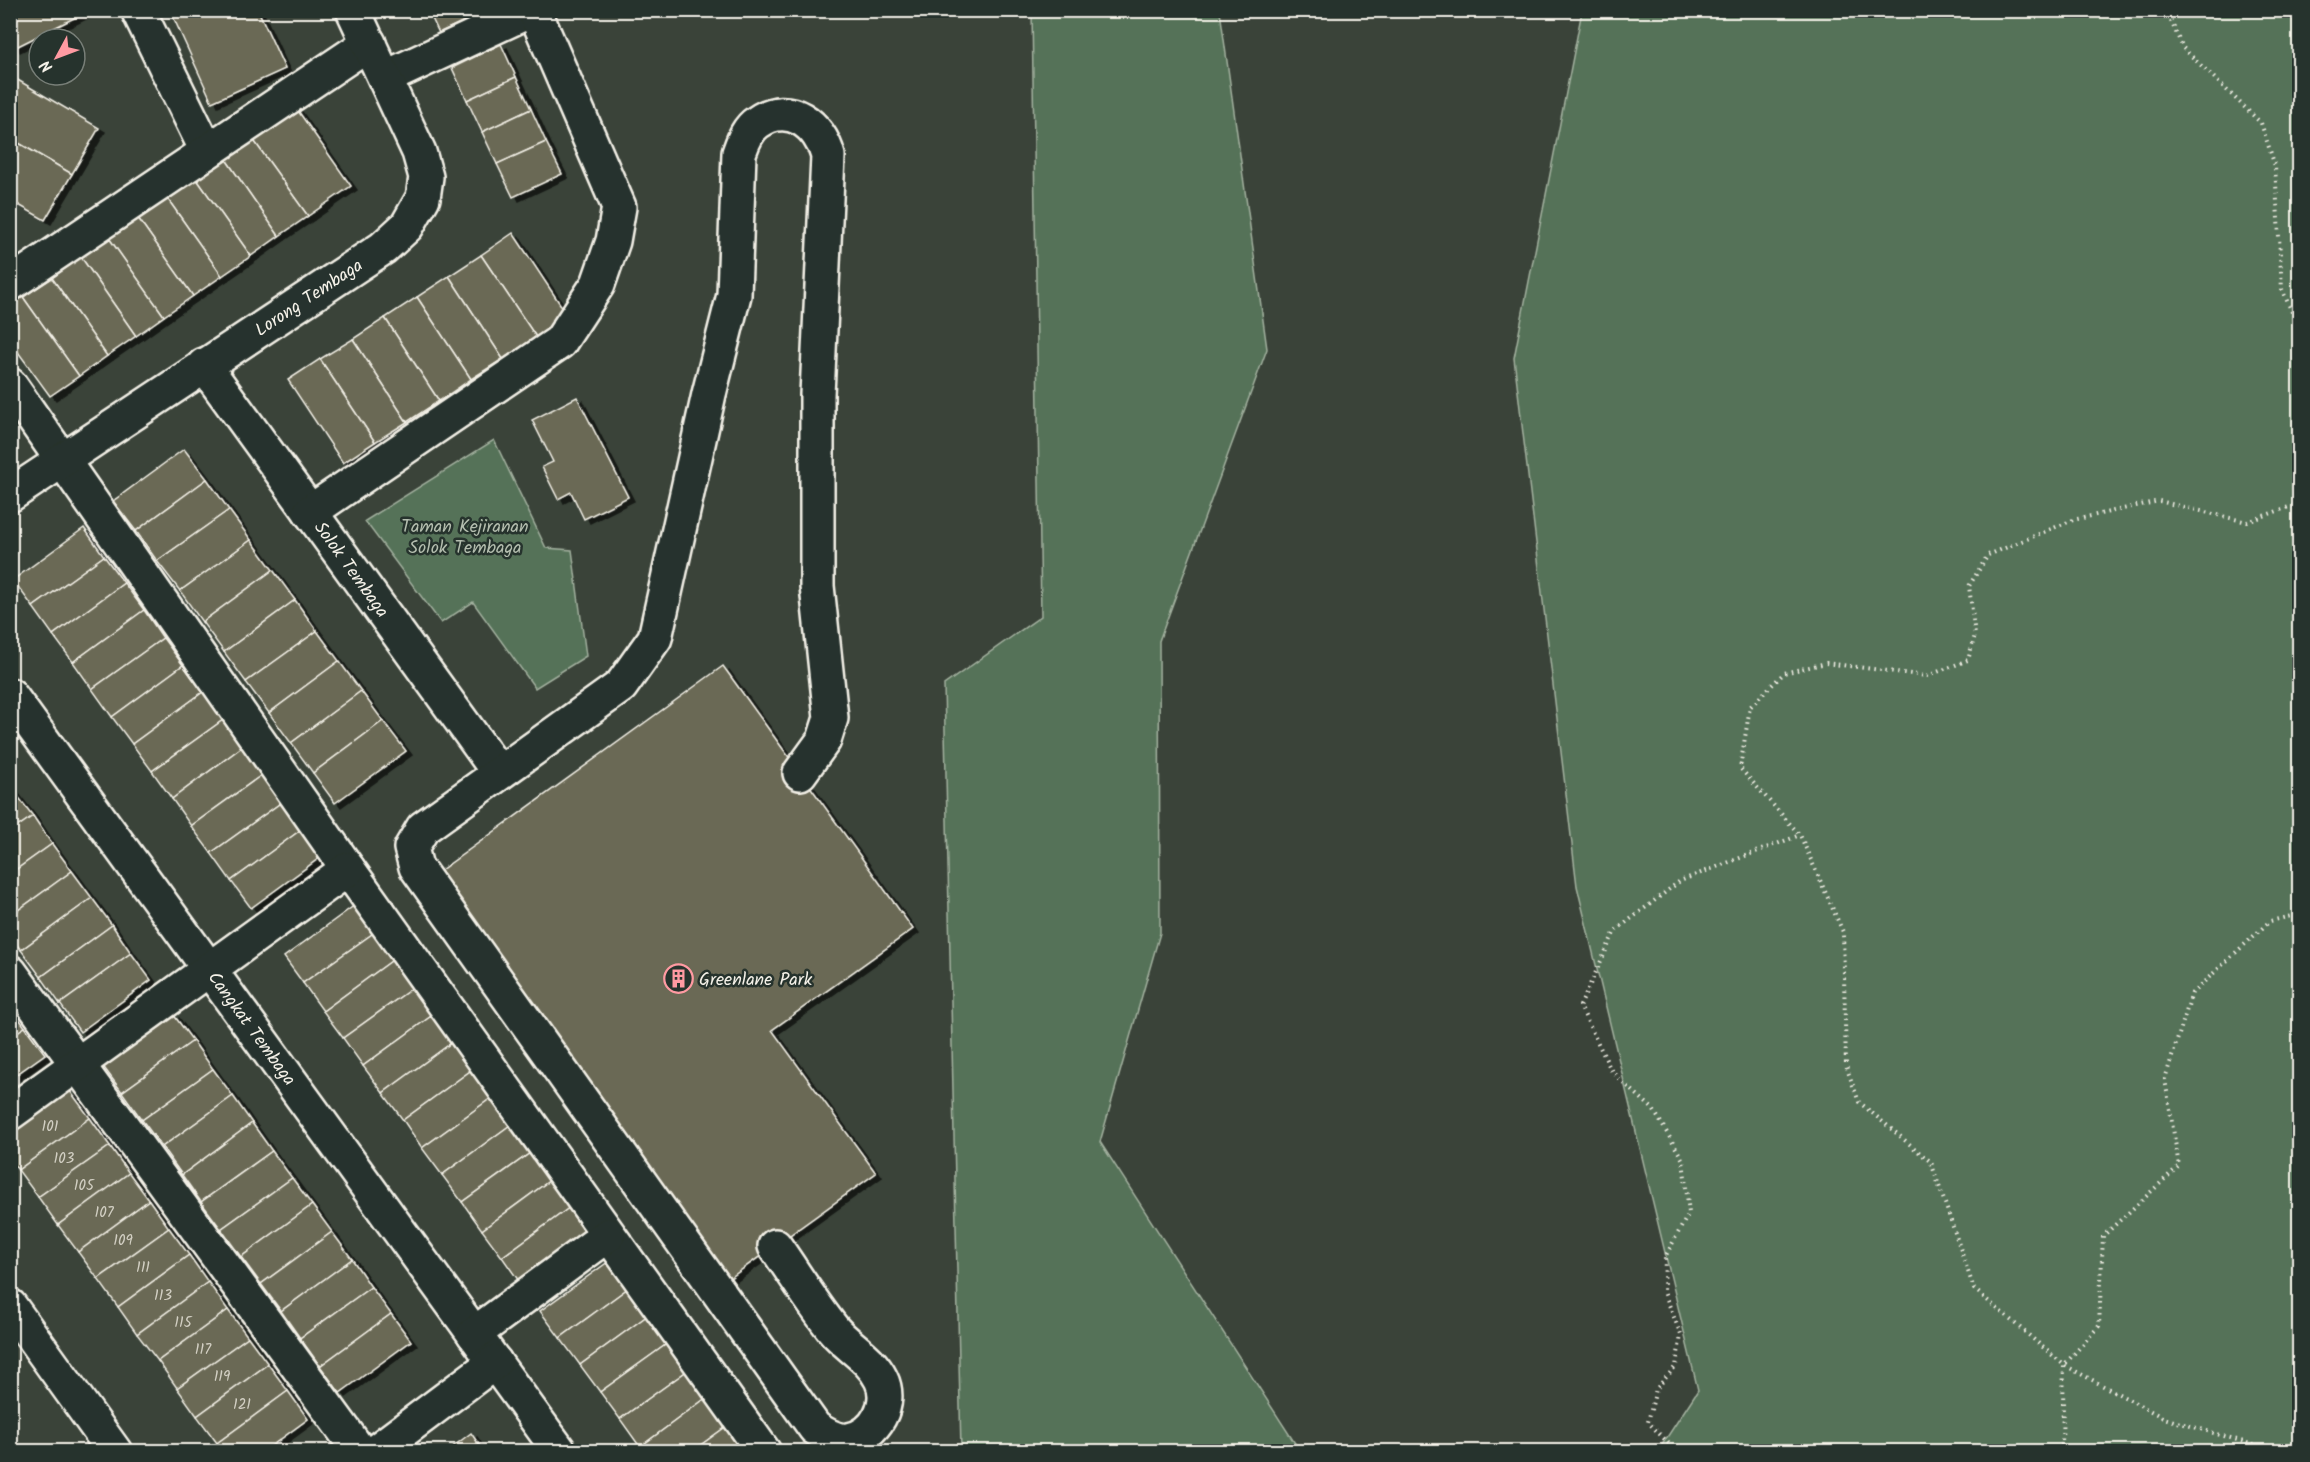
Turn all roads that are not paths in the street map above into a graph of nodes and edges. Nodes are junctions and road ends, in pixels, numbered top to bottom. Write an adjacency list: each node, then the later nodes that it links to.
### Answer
1 (138, 10): 6 (street)
2 (353, 10): 4 (street, Lorong Tembaga)
3 (533, 10): 5 (street); 12 (street)
4 (369, 43): 5 (street, Lorong Tembaga); 6 (street)
5 (385, 78): 8 (street, Lorong Tembaga)
6 (207, 152): 7 (street)
7 (10, 284)
8 (204, 365): 10 (street, Lorong Tembaga); 12 (street, Solok Tembaga)
9 (10, 385): 10 (street)
10 (63, 460): 11 (street, Lorong Tembaga); 16 (street)
11 (10, 495)
12 (310, 512): 14 (street, Solok Tembaga)
13 (10, 695): 17 (street, Cangkat Tembaga)
14 (499, 773): 15 (street); 22 (street)
15 (800, 773)
16 (348, 869): 17 (street); 21 (street)
17 (210, 969): 19 (street); 24 (street, Cangkat Tembaga)
18 (10, 972): 19 (street)
19 (78, 1064): 20 (street); 27 (street)
20 (10, 1113)
21 (608, 1235): 24 (street); 30 (street)
22 (775, 1245)
23 (10, 1306): 26 (street)
24 (474, 1334): 25 (street, Cangkat Tembaga)
25 (495, 1362): 28 (street); 29 (street, Cangkat Tembaga)
26 (115, 1452)
27 (360, 1452)
28 (375, 1452)
29 (560, 1452)
30 (764, 1452)

